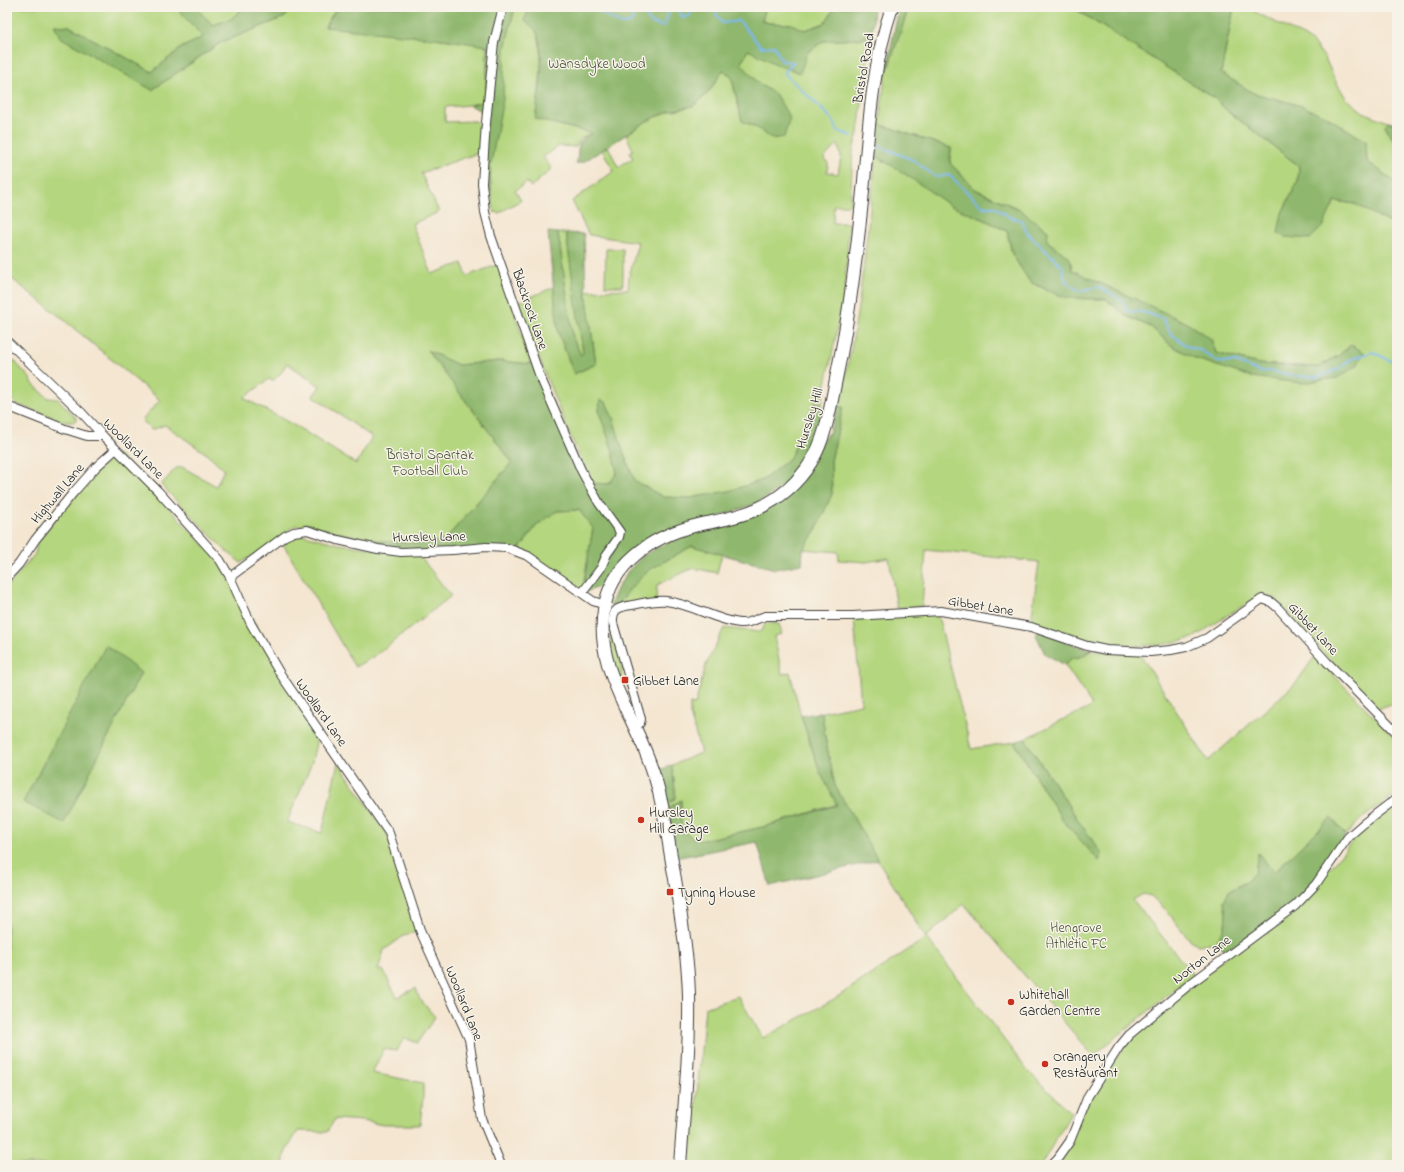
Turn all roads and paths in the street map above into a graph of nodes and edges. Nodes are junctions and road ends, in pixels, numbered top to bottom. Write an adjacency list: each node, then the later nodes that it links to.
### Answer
1 (503, 7): 10 (street, Blackrock Lane)
2 (892, 7): 3 (highway, Bristol Road)
3 (868, 136): 11 (highway, Hursley Hill)
4 (7, 342): 6 (street, Woollard Lane)
5 (7, 406): 6 (street)
6 (103, 436): 7 (street, Woollard Lane)
7 (116, 449): 8 (street, Highwall Lane); 9 (street, Woollard Lane)
8 (7, 577)
9 (230, 577): 10 (street, Hursley Lane); 15 (street, Woollard Lane)
10 (582, 593): 11 (street, Hursley Lane)
11 (605, 605): 12 (highway, Hursley Hill)
12 (635, 728): 13 (street, Gibbet Lane); 16 (highway)
13 (1397, 733)
14 (1397, 798): 17 (street, Norton Lane)
15 (501, 1165)
16 (680, 1165)
17 (1051, 1165)

